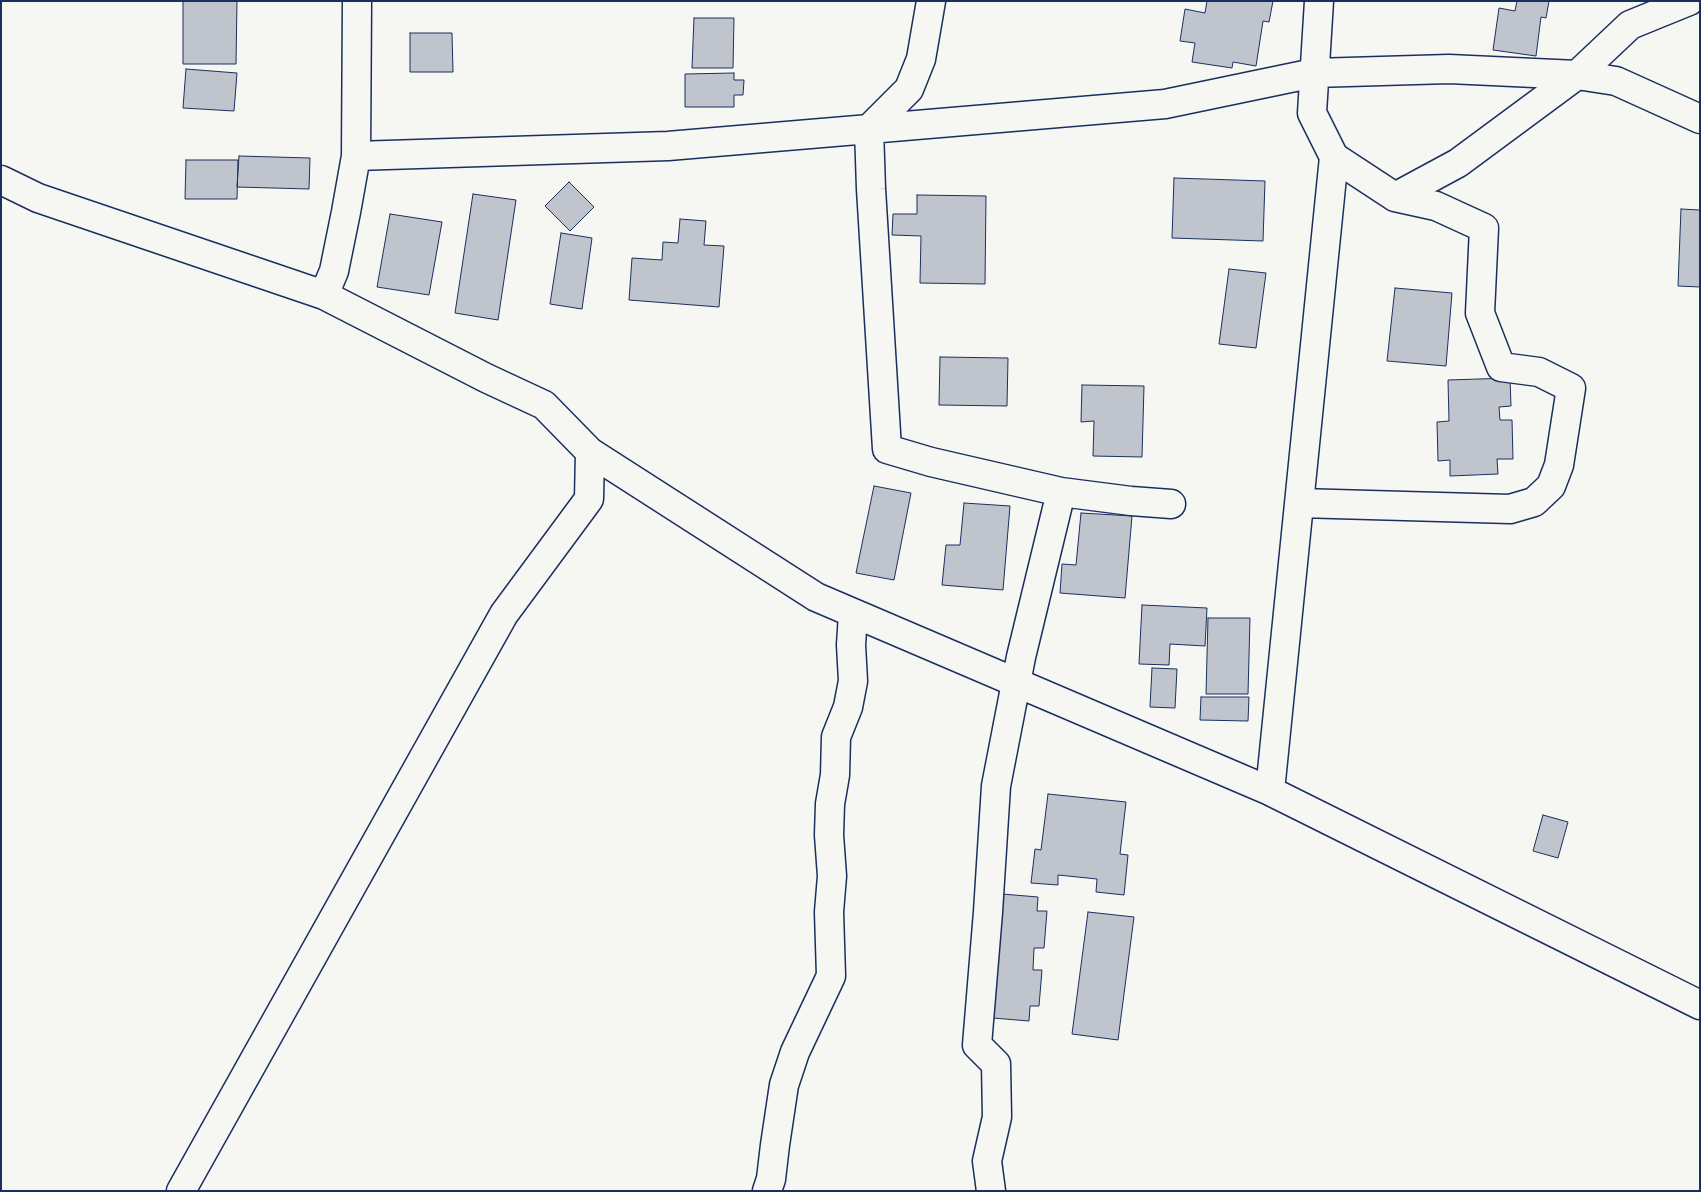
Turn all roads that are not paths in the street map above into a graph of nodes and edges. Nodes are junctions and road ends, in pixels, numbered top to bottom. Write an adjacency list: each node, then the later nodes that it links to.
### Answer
1 (357, 1): 9 (street)
2 (931, 1): 8 (street)
3 (1319, 1): 5 (street)
4 (1689, 1): 6 (street)
5 (1314, 73): 6 (street); 8 (street); 10 (street)
6 (1577, 75): 7 (street); 12 (street)
7 (1700, 119)
8 (869, 129): 9 (street); 15 (street)
9 (356, 156): 13 (street)
10 (1334, 157): 12 (street); 16 (street)
11 (1, 180): 13 (street)
12 (1396, 197): 16 (street)
13 (324, 295): 14 (street)
14 (590, 452): 18 (street); 22 (street)
15 (1061, 492): 17 (street); 19 (street)
16 (1298, 503): 20 (street)
17 (1171, 504)
18 (853, 614): 19 (street); 23 (street)
19 (1016, 684): 20 (street); 24 (street)
20 (1270, 792): 21 (street)
21 (1700, 1005)
22 (180, 1191)
23 (767, 1191)
24 (991, 1191)

